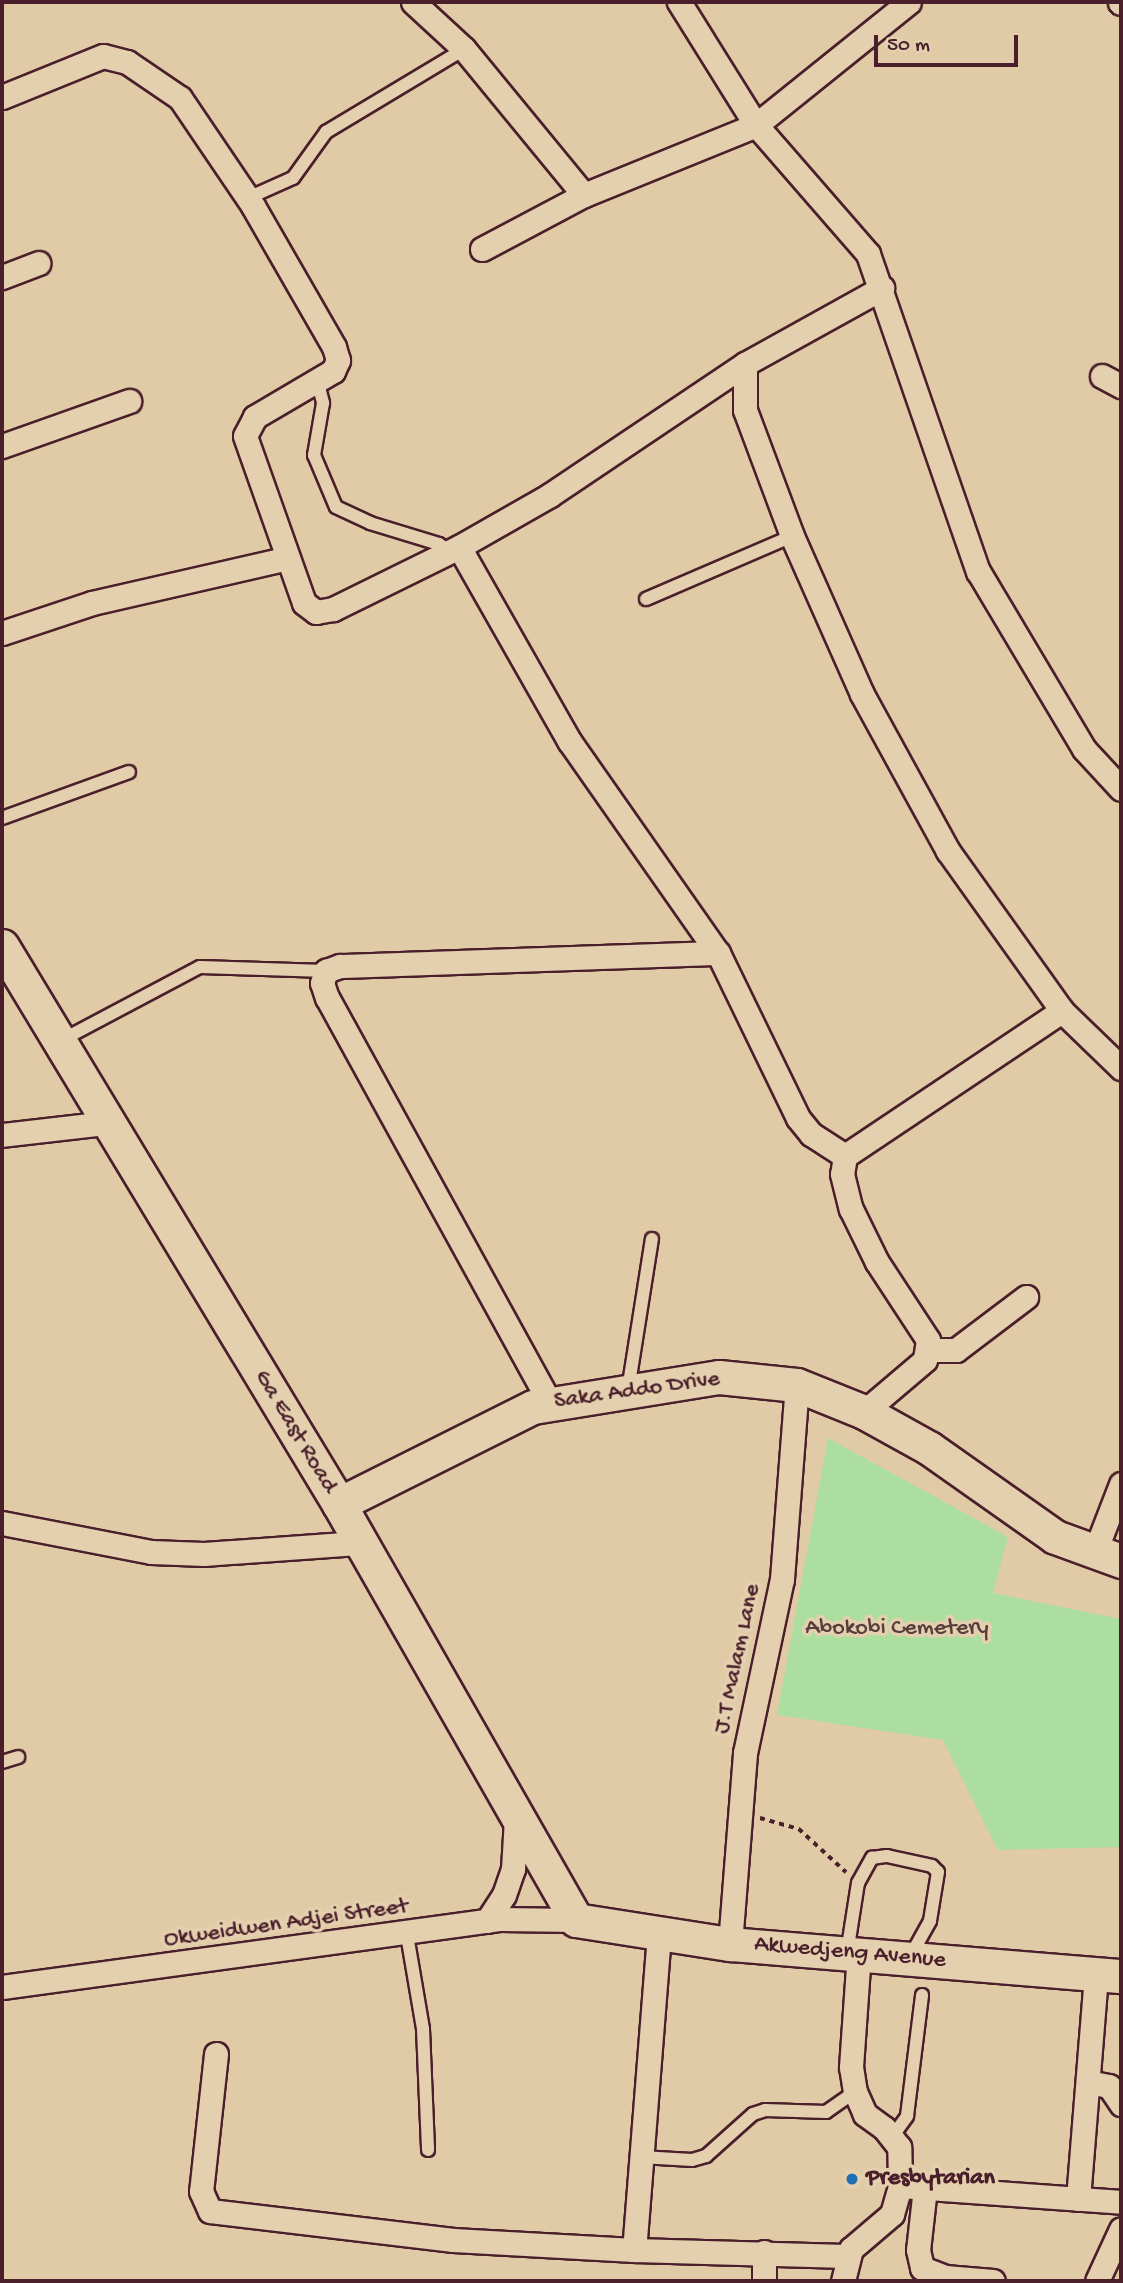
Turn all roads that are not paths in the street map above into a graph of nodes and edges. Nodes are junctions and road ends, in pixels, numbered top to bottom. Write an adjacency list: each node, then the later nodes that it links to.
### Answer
1 (413, 2): 4 (street)
2 (679, 2): 6 (street)
3 (902, 4): 6 (street)
4 (464, 49): 7 (street); 8 (lane)
5 (2, 97): 8 (street)
6 (756, 125): 7 (street); 12 (street)
7 (584, 195): 9 (street)
8 (248, 198): 14 (street)
9 (482, 249)
10 (38, 263): 11 (street)
11 (2, 276)
12 (882, 288): 13 (street); 23 (street)
13 (745, 364): 17 (street); 18 (street)
14 (317, 380): 18 (lane); 19 (street)
15 (129, 401): 16 (street)
16 (2, 446)
17 (792, 536): 20 (lane); 28 (street)
18 (454, 550): 19 (street); 26 (street)
19 (288, 558): 21 (street)
20 (646, 599)
21 (2, 633)
22 (129, 772): 24 (lane)
23 (1121, 789)
24 (2, 818)
25 (2, 946): 29 (street, Ga East Road)
26 (718, 953): 27 (street); 33 (street)
27 (326, 971): 29 (lane); 39 (street)
28 (1062, 1011): 30 (street); 33 (street)
29 (60, 1041): 31 (street, Ga East Road)
30 (1121, 1068)
31 (106, 1123): 32 (street); 42 (street, Ga East Road)
32 (2, 1135)
33 (845, 1156): 36 (street)
34 (652, 1240): 38 (lane)
35 (1026, 1297): 36 (street)
36 (928, 1350): 40 (street)
37 (797, 1385): 38 (street, Saka Addo Drive); 40 (street, Saka Addo Drive); 53 (street, J.T Malam Lane)
38 (628, 1390): 39 (street, Saka Addo Drive)
39 (551, 1403): 42 (street, Saka Addo Drive)
40 (864, 1412): 45 (street, Saka Addo Drive)
41 (1121, 1484): 45 (street)
42 (339, 1504): 44 (street, Ga East Road)
43 (2, 1523): 44 (street)
44 (358, 1543): 48 (street, Ga East Road)
45 (1108, 1557)
46 (18, 1757): 47 (lane)
47 (2, 1762)
48 (516, 1818): 49 (street); 50 (street, Ga East Road)
49 (487, 1921): 50 (street, Okweidwen Adjei Street); 52 (street, Okweidwen Adjei Street)
50 (578, 1921): 51 (street, Akwedjeng Avenue)
51 (659, 1934): 53 (street, Akwedjeng Avenue); 65 (street)
52 (407, 1935): 57 (street, Okweidwen Adjei Street); 64 (lane)
53 (730, 1944): 54 (street, Akwedjeng Avenue)
54 (853, 1954): 55 (street, Akwedjeng Avenue); 55 (lane); 61 (street)
55 (909, 1958): 56 (street, Akwedjeng Avenue)
56 (1109, 1975): 60 (street)
57 (2, 1987)
58 (922, 1994): 63 (lane)
59 (216, 2054): 71 (street)
60 (1087, 2082): 62 (street); 68 (street)
61 (855, 2092): 63 (street); 65 (lane)
62 (1121, 2104)
63 (892, 2137): 66 (street)
64 (428, 2150)
65 (641, 2157): 71 (street)
66 (900, 2186): 67 (street); 73 (street)
67 (925, 2188): 68 (street); 76 (street)
68 (1078, 2199): 69 (street)
69 (1121, 2202)
70 (1121, 2229): 77 (street)
71 (634, 2250): 72 (street)
72 (764, 2252): 73 (street); 74 (street)
73 (846, 2256): 75 (street)
74 (764, 2281)
75 (843, 2281)
76 (993, 2281)
77 (1097, 2281)

